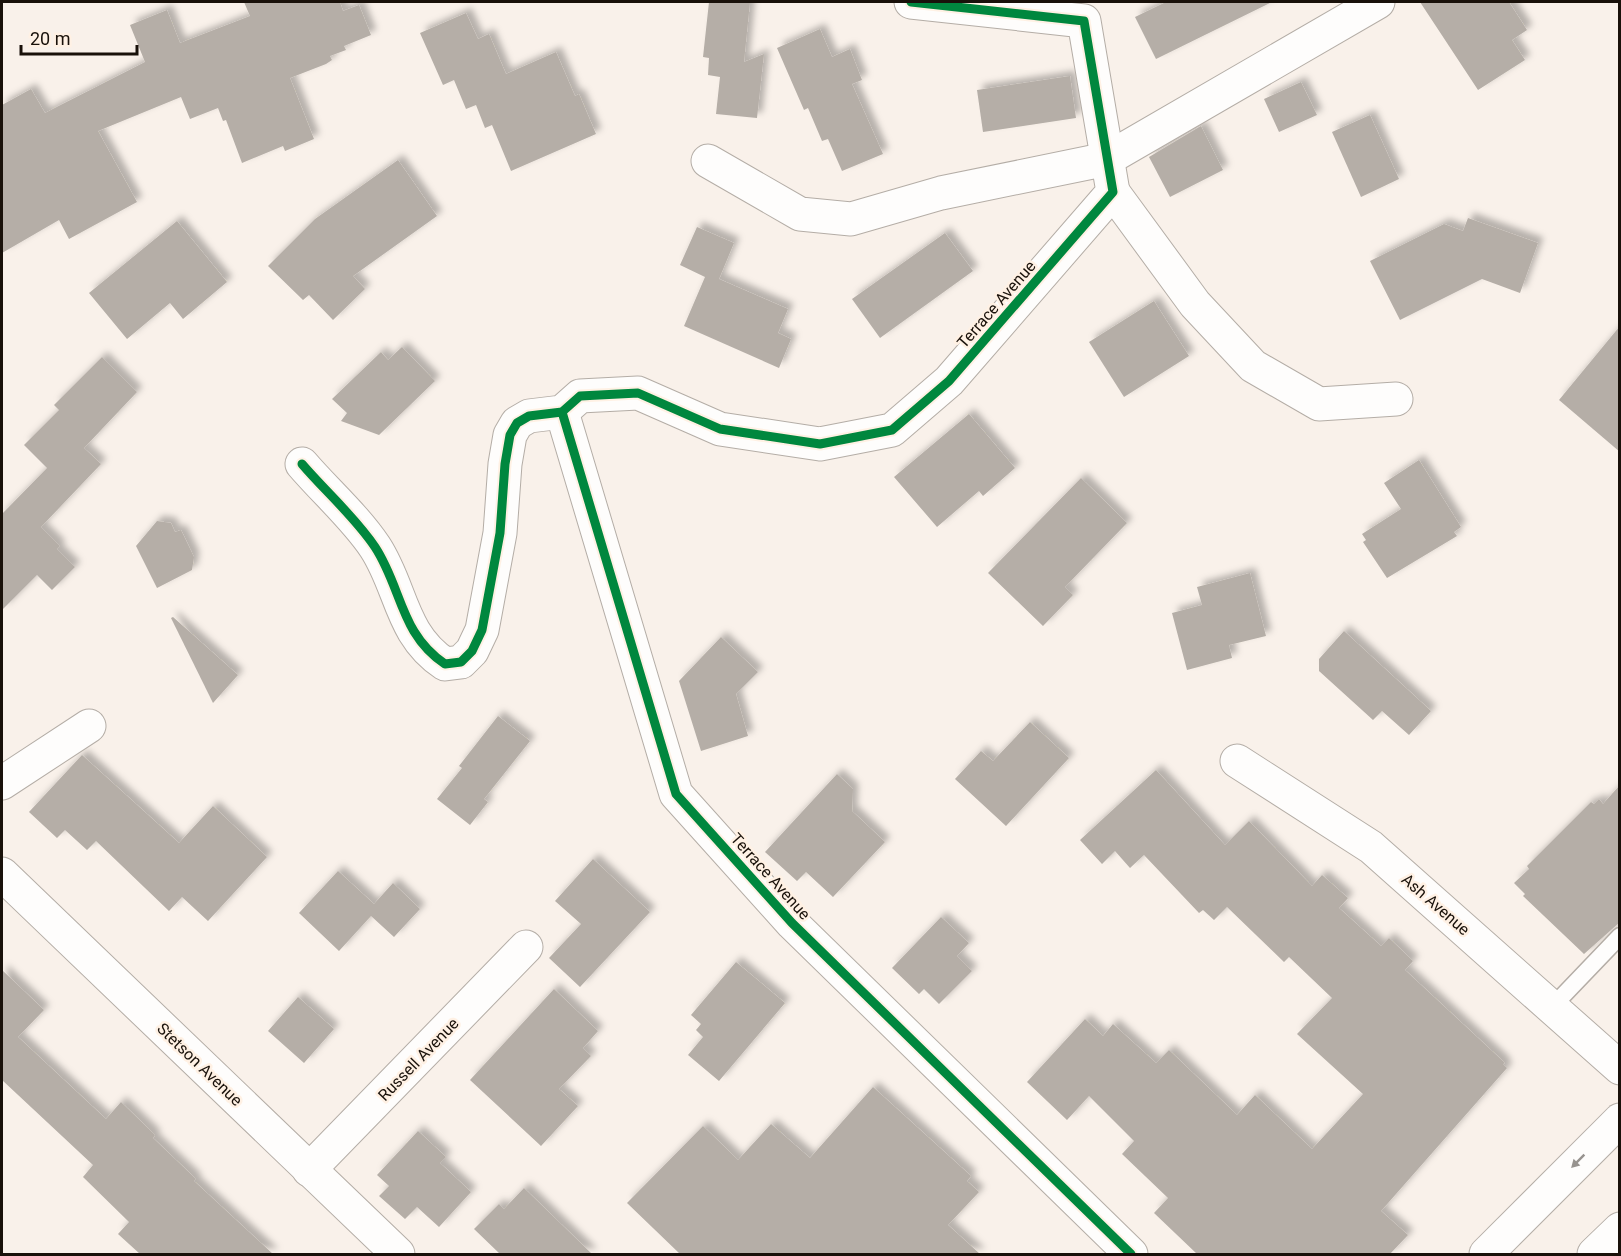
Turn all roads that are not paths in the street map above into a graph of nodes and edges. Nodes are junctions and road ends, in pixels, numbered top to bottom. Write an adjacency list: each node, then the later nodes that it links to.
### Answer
1 (911, 2): 3 (street)
2 (1378, 2): 3 (street)
3 (1107, 159): 4 (street); 5 (street)
4 (708, 161)
5 (1113, 192): 6 (street); 7 (street, Terrace Avenue)
6 (1395, 399)
7 (562, 412): 8 (street, Terrace Avenue); 21 (street, Terrace Avenue)
8 (302, 464)
9 (89, 726): 11 (street)
10 (1237, 761): 15 (street, Ash Avenue)
11 (2, 783)
12 (2, 874): 18 (street, Stetson Avenue)
13 (1620, 936): 15 (lane)
14 (526, 947): 18 (street, Russell Avenue)
15 (1553, 1006): 16 (street, Ash Avenue)
16 (1620, 1068)
17 (1620, 1120): 22 (street, one-way to 22)
18 (309, 1170): 20 (street, Stetson Avenue)
19 (1620, 1228): 23 (street)
20 (398, 1254)
21 (1131, 1254)
22 (1486, 1254)
23 (1594, 1254)

